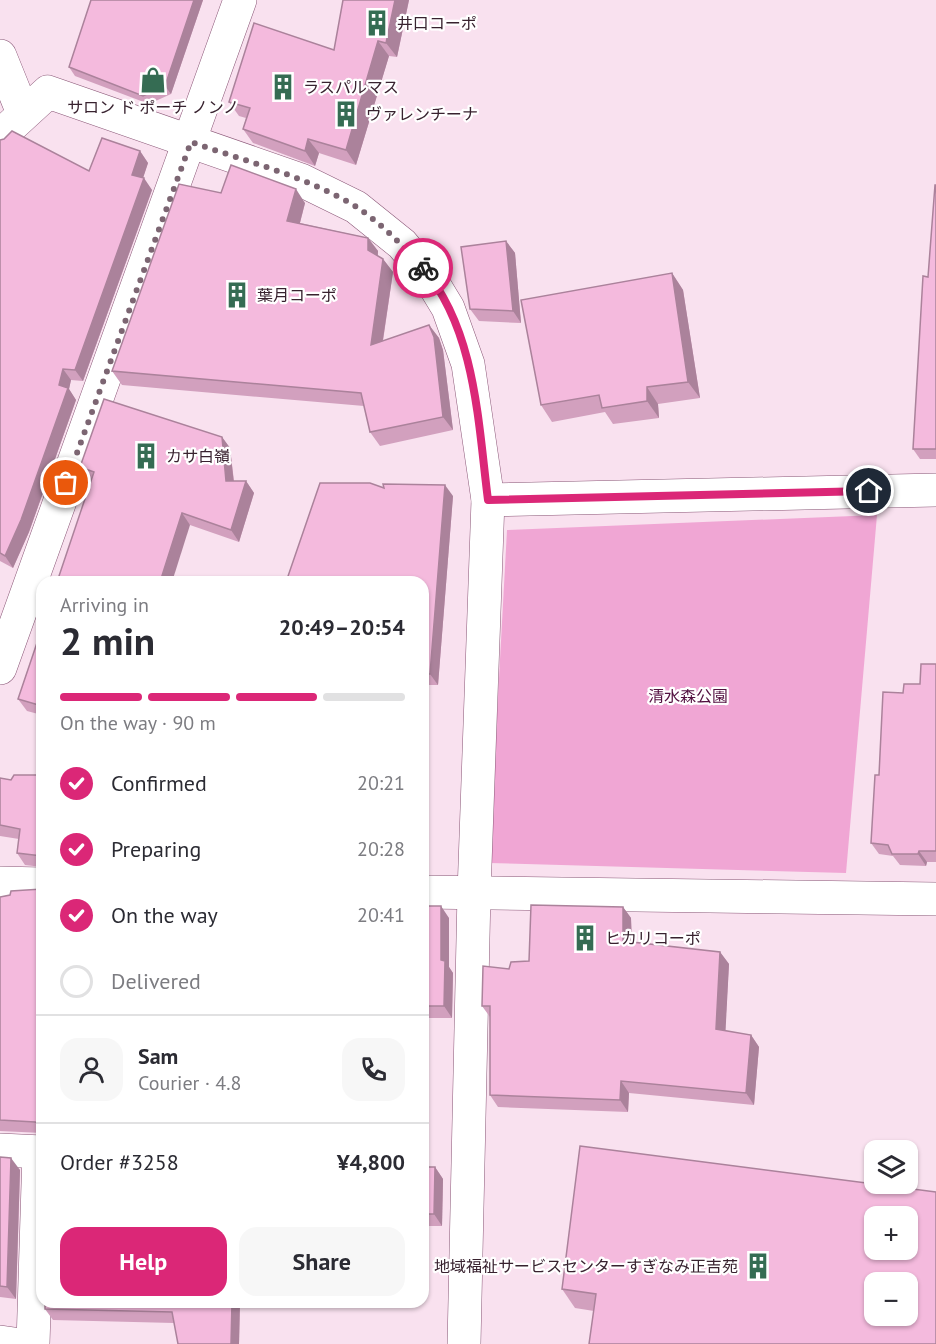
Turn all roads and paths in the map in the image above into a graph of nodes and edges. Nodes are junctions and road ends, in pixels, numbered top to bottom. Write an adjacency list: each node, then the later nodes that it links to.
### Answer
1 (240, 0): 5 (street)
2 (0, 56): 3 (street)
3 (23, 113): 4 (street); 5 (street)
4 (0, 136)
5 (191, 142): 7 (street); 8 (street)
6 (936, 490): 7 (street)
7 (488, 500): 12 (street)
8 (0, 668)
9 (0, 883): 10 (street)
10 (36, 884)
11 (429, 892): 12 (street)
12 (474, 893): 13 (street); 20 (street)
13 (936, 899)
14 (0, 1150): 15 (street)
15 (36, 1152)
16 (36, 1262): 19 (street)
17 (0, 1342): 18 (street)
18 (14, 1344)
19 (33, 1344)
20 (464, 1344)

